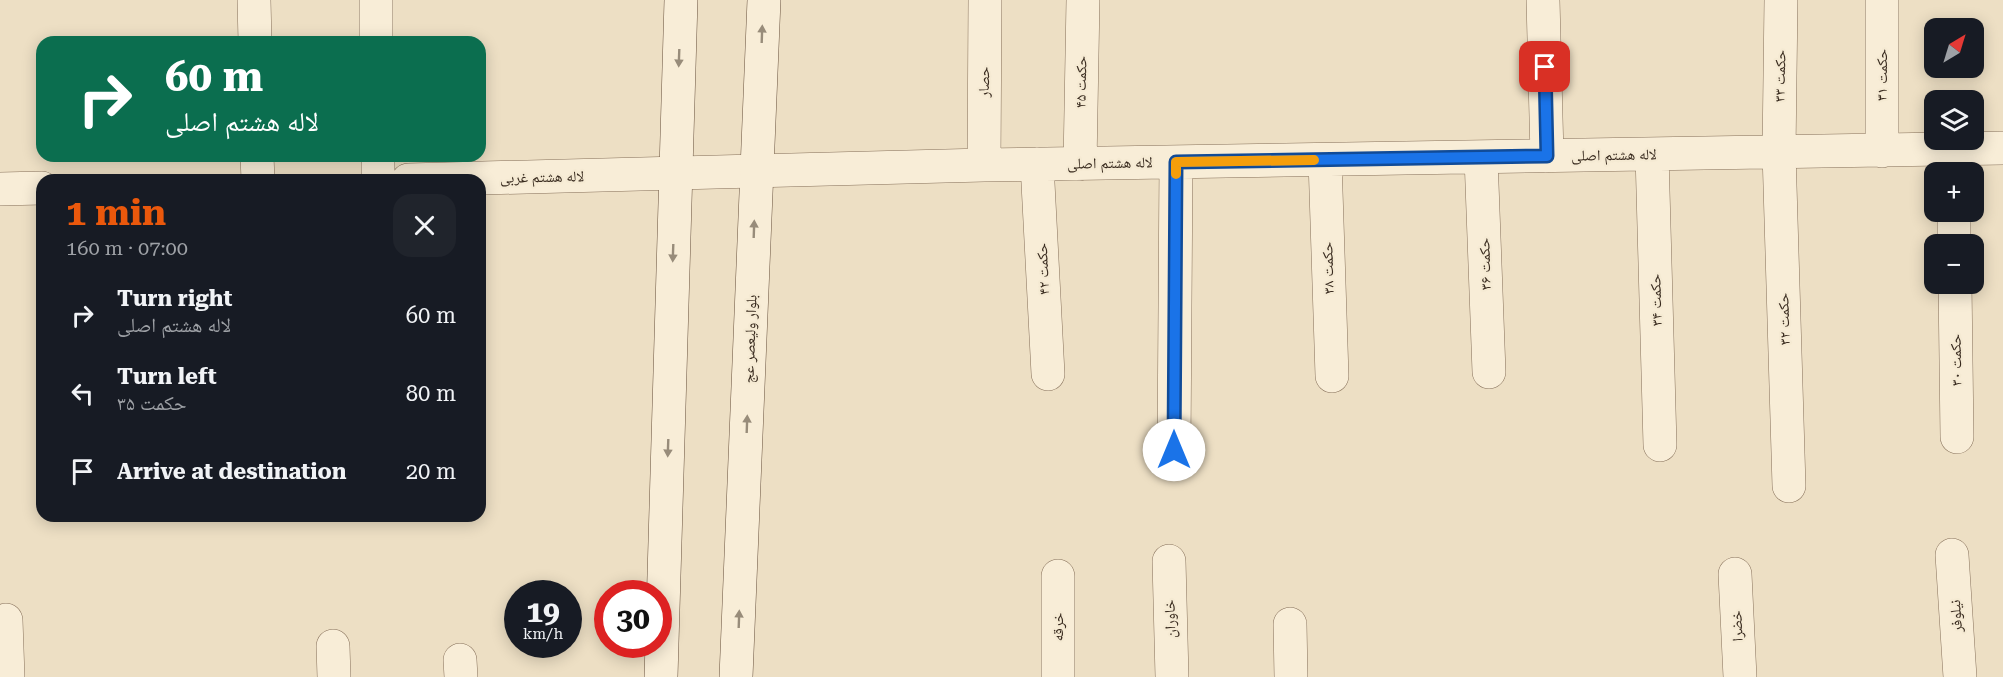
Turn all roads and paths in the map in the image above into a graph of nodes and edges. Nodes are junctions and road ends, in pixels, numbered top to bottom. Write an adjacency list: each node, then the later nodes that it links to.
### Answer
1 (254, 0): 10 (street)
2 (375, 0): 11 (street)
3 (681, 0): 25 (street, one-way to 25)
4 (764, 0): 24 (street, بلوار ولیعصر عج, one-way to 4)
5 (985, 0): 23 (street, حصار)
6 (1083, 0): 22 (street, حکمت ۴۵)
7 (1543, 0): 16 (street)
8 (1781, 0): 14 (street, حکمت ۳۳)
9 (1882, 0): 13 (street, حکمت ۳۱)
10 (255, 36)
11 (376, 36)
12 (2003, 148): 19 (street, لاله هشتم اصلی)
13 (1882, 151): 14 (street, لاله هشتم اصلی); 19 (street, لاله هشتم اصلی)
14 (1779, 152): 15 (street, لاله هشتم اصلی); 36 (street, حکمت ۳۲)
15 (1652, 154): 16 (street, لاله هشتم اصلی); 34 (street, حکمت ۳۴)
16 (1547, 156): 17 (street, لاله هشتم اصلی)
17 (1481, 157): 18 (street, لاله هشتم اصلی); 30 (street, حکمت ۳۶)
18 (1325, 160): 20 (street, لاله هشتم اصلی); 32 (street, حکمت ۳۸)
19 (1953, 161)
20 (1176, 162): 22 (street, لاله هشتم اصلی); 35 (street)
21 (1037, 164): 22 (street, لاله هشتم اصلی); 23 (street, لاله هشتم اصلی); 31 (street, حکمت ۴۲)
22 (1080, 164)
23 (984, 165): 24 (street, لاله هشتم اصلی)
24 (757, 171): 25 (street, لاله هشتم غربی); 45 (street, بلوار ولیعصر عج, one-way to 24)
25 (676, 174): 26 (street, لاله هشتم غربی); 44 (street, one-way to 44)
26 (486, 178)
27 (36, 188): 28 (street)
28 (0, 189)
29 (1955, 294): 33 (street, حکمت ۳۰)
30 (1489, 372)
31 (1048, 374)
32 (1332, 376)
33 (1957, 437)
34 (1660, 445)
35 (1174, 450)
36 (1789, 486)
37 (1952, 555): 50 (street, نیلوفر)
38 (1168, 561): 47 (street, خاوران)
39 (1735, 574): 49 (street, خضرا)
40 (1058, 576): 46 (street, خرقه)
41 (6, 620): 43 (street)
42 (1290, 624): 48 (street)
43 (8, 677)
44 (661, 677)
45 (736, 677)
46 (1058, 677)
47 (1172, 677)
48 (1291, 677)
49 (1740, 677)
50 (1960, 677)

